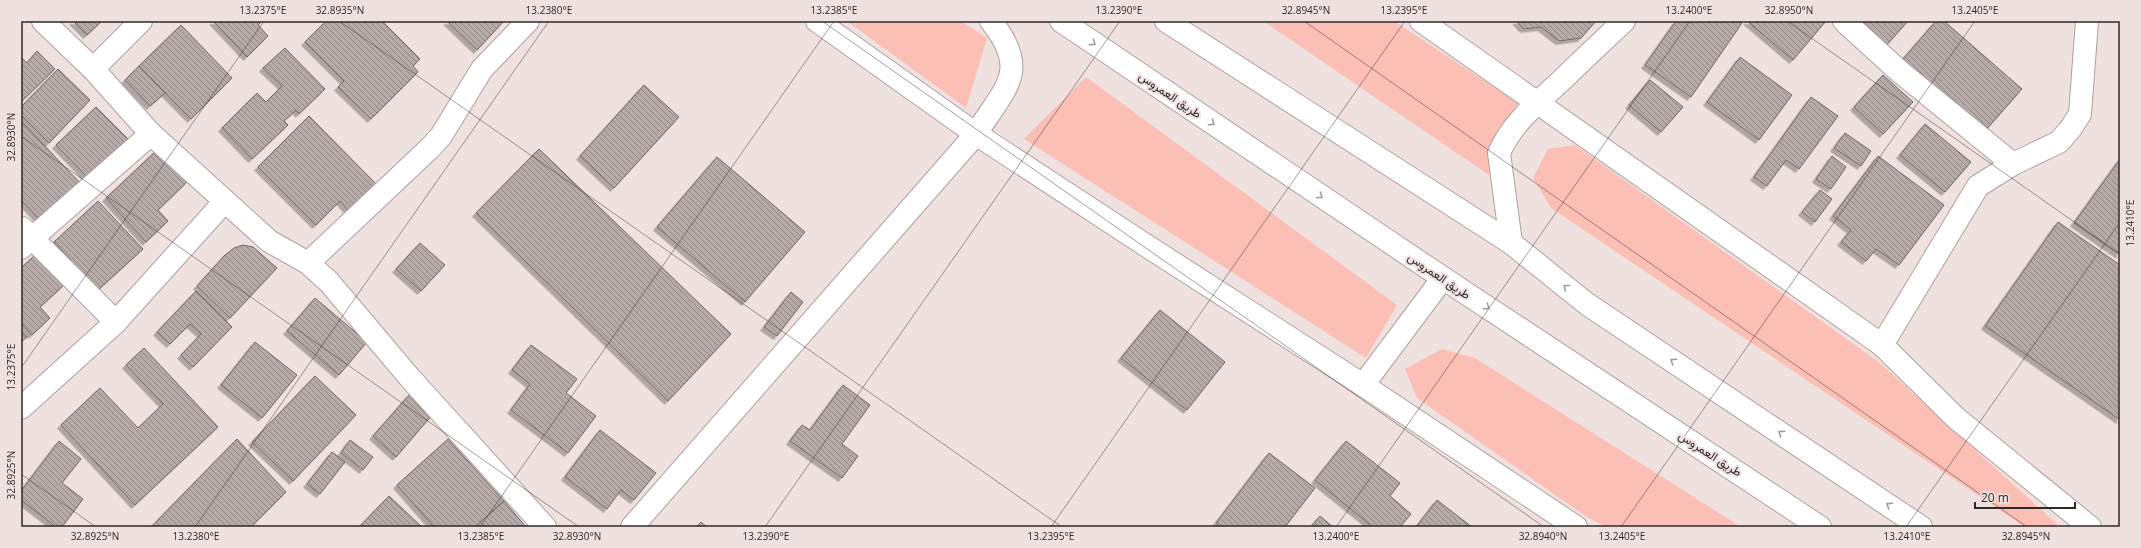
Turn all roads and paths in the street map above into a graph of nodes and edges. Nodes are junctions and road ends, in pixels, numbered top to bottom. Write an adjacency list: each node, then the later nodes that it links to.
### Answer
1 (43, 21): 12 (street)
2 (141, 21): 12 (street)
3 (528, 21): 20 (street)
4 (817, 21): 15 (street)
5 (991, 21): 15 (street)
6 (1061, 21): 21 (street, طريق العمروس, one-way to 21)
7 (1166, 21): 19 (street)
8 (1421, 21): 13 (street)
9 (1624, 21): 13 (street)
10 (1844, 21): 16 (street)
11 (2087, 21): 16 (street)
12 (93, 69): 14 (street)
13 (1537, 103): 19 (street); 23 (street)
14 (151, 134): 17 (street); 18 (street)
15 (976, 134): 24 (street); 27 (street)
16 (2013, 164): 23 (street)
17 (225, 202): 20 (street); 22 (street)
18 (25, 238): 22 (street)
19 (1511, 243): 30 (street, one-way to 19)
20 (308, 263): 26 (street)
21 (1443, 278): 24 (street); 29 (street, طريق العمروس, one-way to 29)
22 (116, 322): 25 (street)
23 (1882, 345): 31 (street)
24 (1363, 385): 28 (street)
25 (21, 408)
26 (545, 527)
27 (632, 527)
28 (1576, 527)
29 (1820, 527)
30 (1921, 527)
31 (2090, 527)

